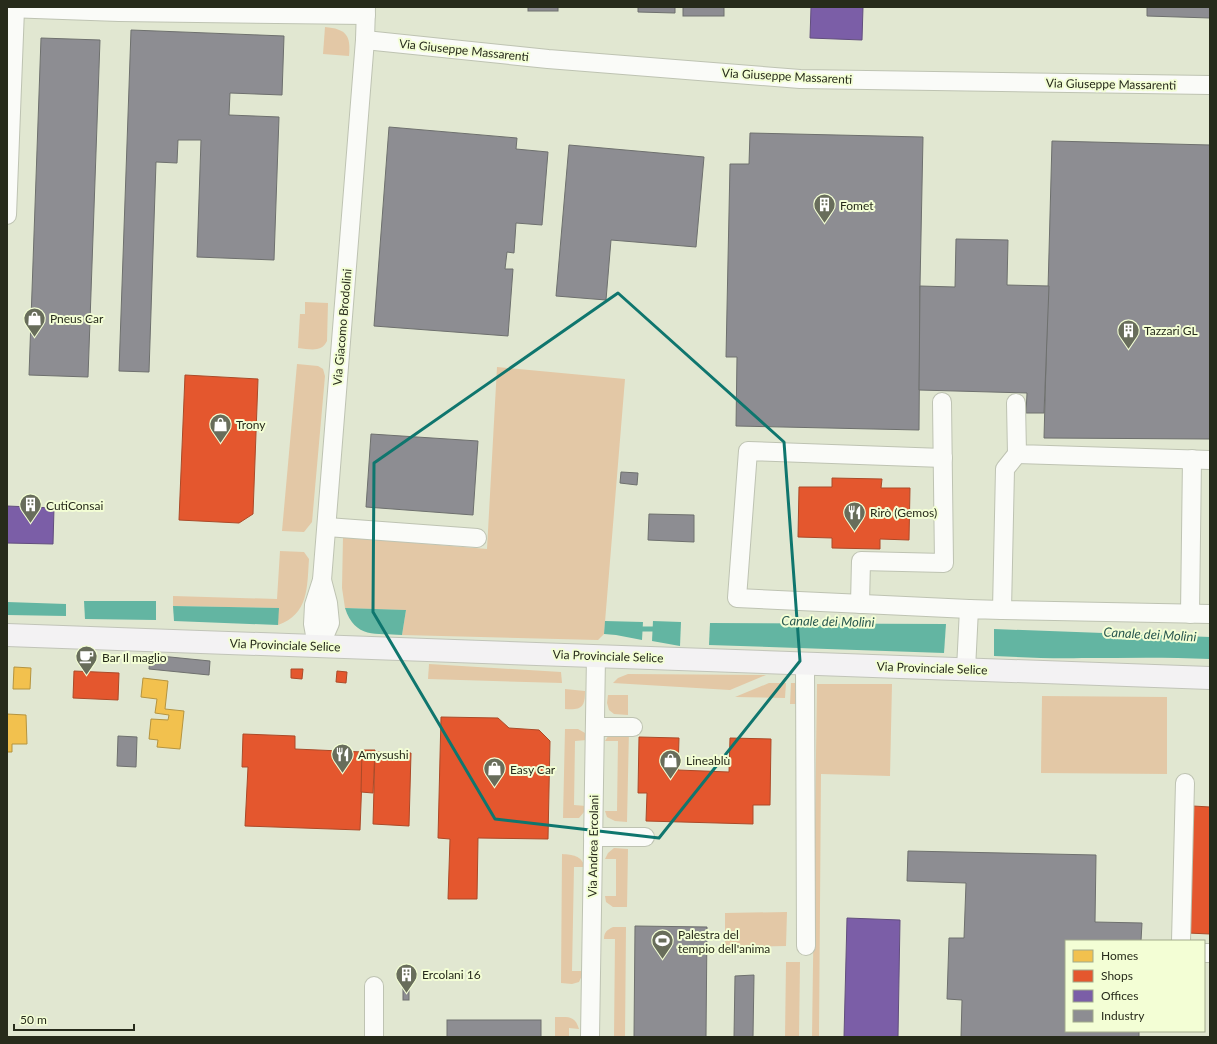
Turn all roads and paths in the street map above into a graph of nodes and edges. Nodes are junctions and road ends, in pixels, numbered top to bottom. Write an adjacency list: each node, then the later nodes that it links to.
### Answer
1 (11, 9): 2 (street); 5 (street)
2 (366, 11): 3 (street, Via Giacomo Brodolini)
3 (365, 40): 4 (street, Via Giuseppe Massarenti); 12 (street, Via Giacomo Brodolini)
4 (1210, 85)
5 (7, 215)
6 (942, 402): 9 (street)
7 (1016, 403): 8 (street)
8 (1017, 454): 10 (street); 16 (street)
9 (943, 458): 14 (street); 14 (street)
10 (1192, 459): 11 (street); 17 (street)
11 (1210, 460)
12 (327, 527): 13 (street); 19 (street, Via Giacomo Brodolini)
13 (477, 538)
14 (860, 604): 15 (street)
15 (969, 609): 16 (street); 26 (street)
16 (1002, 610): 17 (street)
17 (1190, 614): 18 (street)
18 (1210, 614)
19 (321, 624): 21 (street); 22 (street); 23 (street)
20 (7, 635): 21 (main road, Via Provinciale Selice)
21 (294, 645): 22 (main road, Via Provinciale Selice)
22 (319, 646): 23 (main road, Via Provinciale Selice)
23 (348, 647): 24 (main road, Via Provinciale Selice)
24 (596, 656): 25 (main road, Via Provinciale Selice); 28 (street, Via Andrea Ercolani)
25 (805, 664): 26 (main road, Via Provinciale Selice); 34 (street)
26 (966, 669): 27 (main road, Via Provinciale Selice)
27 (1210, 678)
28 (595, 727): 29 (street); 31 (street, Via Andrea Ercolani)
29 (633, 727)
30 (1185, 783): 33 (street)
31 (593, 837): 32 (street); 37 (street, Via Andrea Ercolani)
32 (645, 837)
33 (1182, 940)
34 (806, 946)
35 (374, 986): 36 (street)
36 (374, 1037)
37 (590, 1037)

